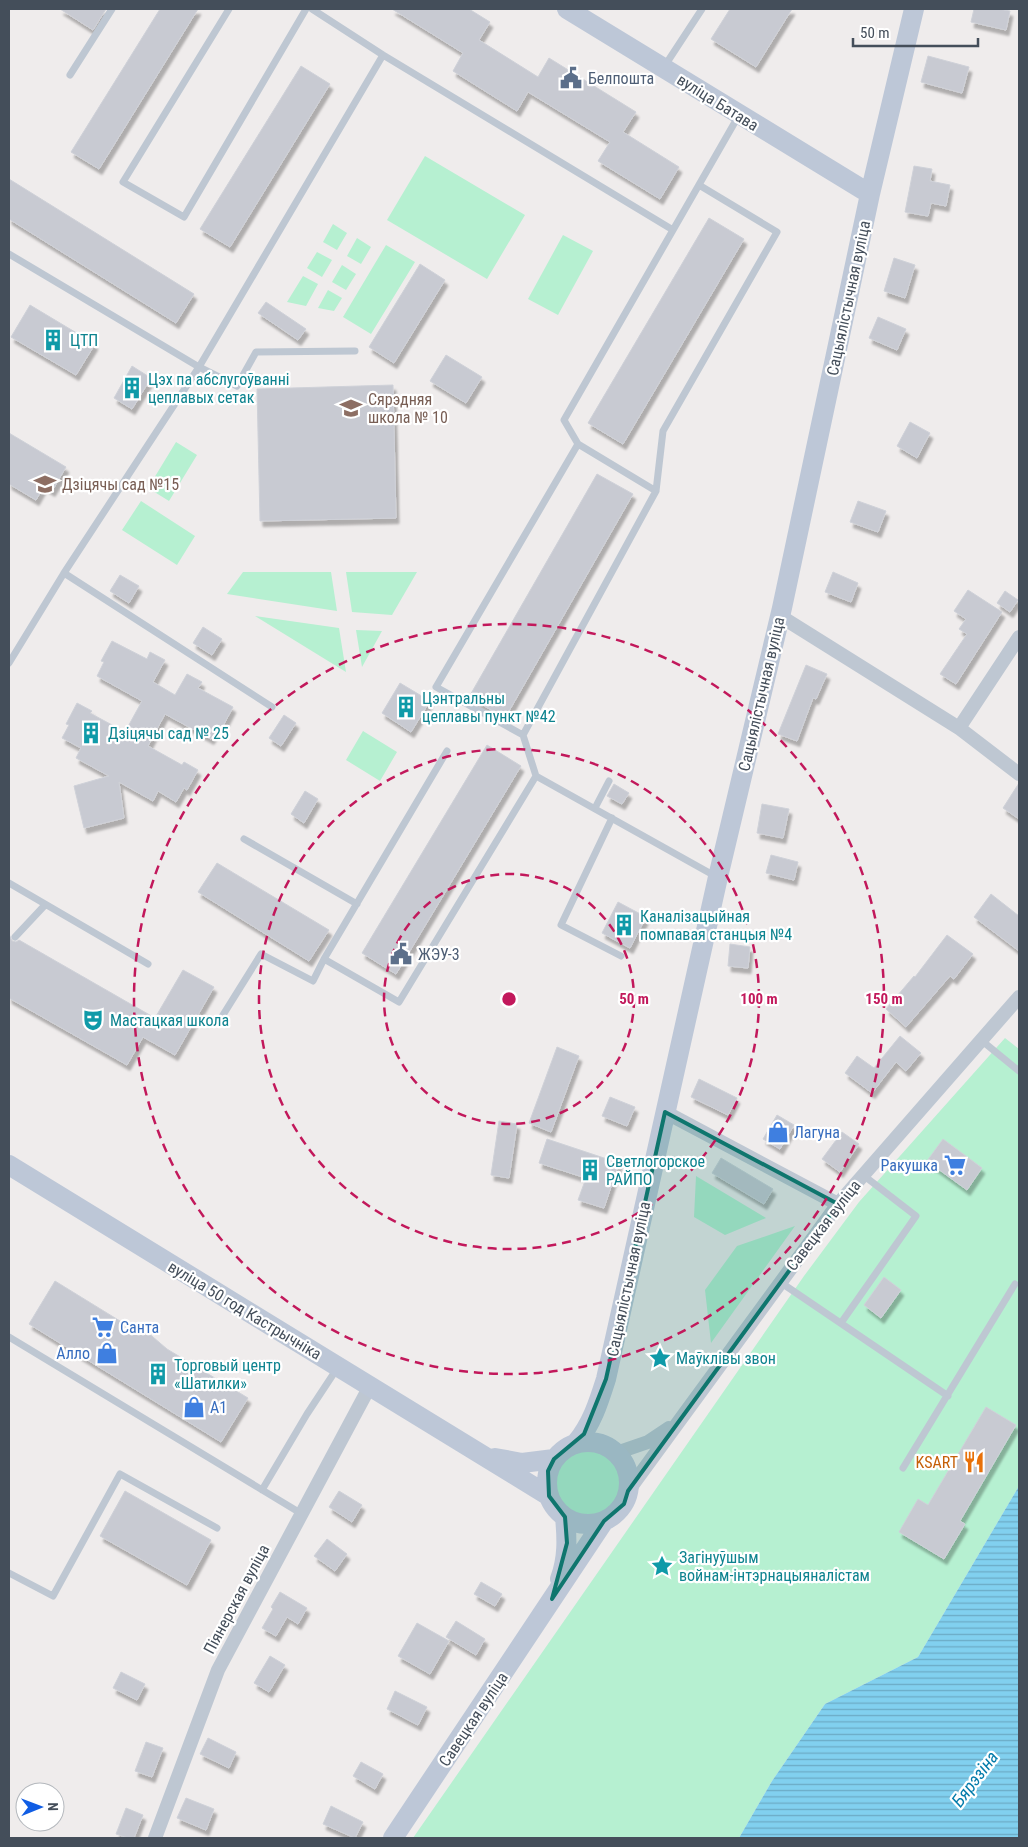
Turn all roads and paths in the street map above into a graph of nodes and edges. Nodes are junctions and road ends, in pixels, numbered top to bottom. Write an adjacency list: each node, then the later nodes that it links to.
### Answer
1 (112, 9): 10 (lane)
2 (229, 9): 3 (lane)
3 (306, 9)
4 (312, 9): 8 (lane)
5 (567, 9): 9 (main road, вуліца Батава)
6 (702, 9): 9 (lane)
7 (913, 9): 13 (main road, Сацыялістычная вуліца)
8 (383, 56): 14 (lane); 17 (lane)
9 (664, 68): 11 (main road, вуліца Батава)
10 (70, 75)
11 (739, 114): 12 (lane); 13 (main road, вуліца Батава)
12 (699, 185): 14 (lane); 19 (lane)
13 (870, 194): 21 (main road, Сацыялістычная вуліца)
14 (673, 230): 18 (lane)
15 (9, 254): 17 (lane)
16 (355, 351): 17 (lane)
17 (199, 367): 20 (lane)
18 (578, 444): 19 (lane); 26 (lane)
19 (656, 491): 26 (lane)
20 (64, 573): 23 (lane); 24 (lane)
21 (780, 616): 25 (street); 34 (main road, Сацыялістычная вуліца)
22 (1019, 637): 25 (street)
23 (9, 664)
24 (272, 707)
25 (959, 728): 28 (street)
26 (523, 735): 29 (lane)
27 (447, 750): 36 (lane)
28 (1019, 774)
29 (536, 776): 31 (lane); 40 (lane)
30 (609, 781): 31 (lane)
31 (595, 808): 32 (lane)
32 (612, 818): 34 (lane); 39 (lane)
33 (244, 839): 36 (lane)
34 (718, 877): 46 (main road, Сацыялістычная вуліца)
35 (9, 883): 37 (lane)
36 (358, 904): 40 (lane)
37 (45, 905): 38 (lane); 41 (lane)
38 (15, 937)
39 (621, 956)
40 (324, 959): 43 (lane)
41 (148, 964)
42 (1019, 997): 44 (street, Савецкая вуліца)
43 (218, 1023)
44 (981, 1040): 45 (lane); 48 (street, Савецкая вуліца)
45 (1019, 1071)
46 (665, 1112): 49 (street); 55 (main road, Сацыялістычная вуліца)
47 (9, 1165): 54 (main road, вуліца 50 год Кастрычніка)
48 (862, 1174): 49 (street, Савецкая вуліца); 52 (lane)
49 (838, 1204): 50 (street, Савецкая вуліца)
50 (780, 1282): 52 (lane); 58 (street, Савецкая вуліца)
51 (1015, 1284): 57 (lane)
52 (841, 1323): 57 (lane)
53 (9, 1337): 64 (lane)
54 (338, 1367): 56 (main road, вуліца 50 год Кастрычніка); 64 (lane)
55 (606, 1379): 59 (main road, Сацыялістычная вуліца); 60 (main road, Сацыялістычная вуліца)
56 (370, 1386): 61 (main road, вуліца 50 год Кастрычніка); 67 (street, Піянерская вуліца)
57 (948, 1396): 63 (lane)
58 (680, 1420): 60 (street, Савецкая вуліца); 65 (street, Савецкая вуліца)
59 (576, 1443): 60 (main road); 62 (main road)
60 (610, 1449): 65 (main road)
61 (481, 1455): 62 (main road, вуліца 50 год Кастрычніка); 66 (main road, вуліца 50 год Кастрычніка)
62 (554, 1459): 66 (main road)
63 (903, 1468)
64 (262, 1490): 67 (lane)
65 (628, 1491): 69 (main road)
66 (549, 1496): 68 (main road)
67 (302, 1514): 73 (street, Піянерская вуліца)
68 (565, 1517): 69 (main road); 72 (main road, Савецкая вуліца)
69 (604, 1521): 72 (main road, Савецкая вуліца)
70 (217, 1528): 71 (lane)
71 (9, 1574)
72 (552, 1599): 74 (main road, Савецкая вуліца)
73 (155, 1838)
74 (393, 1838)

